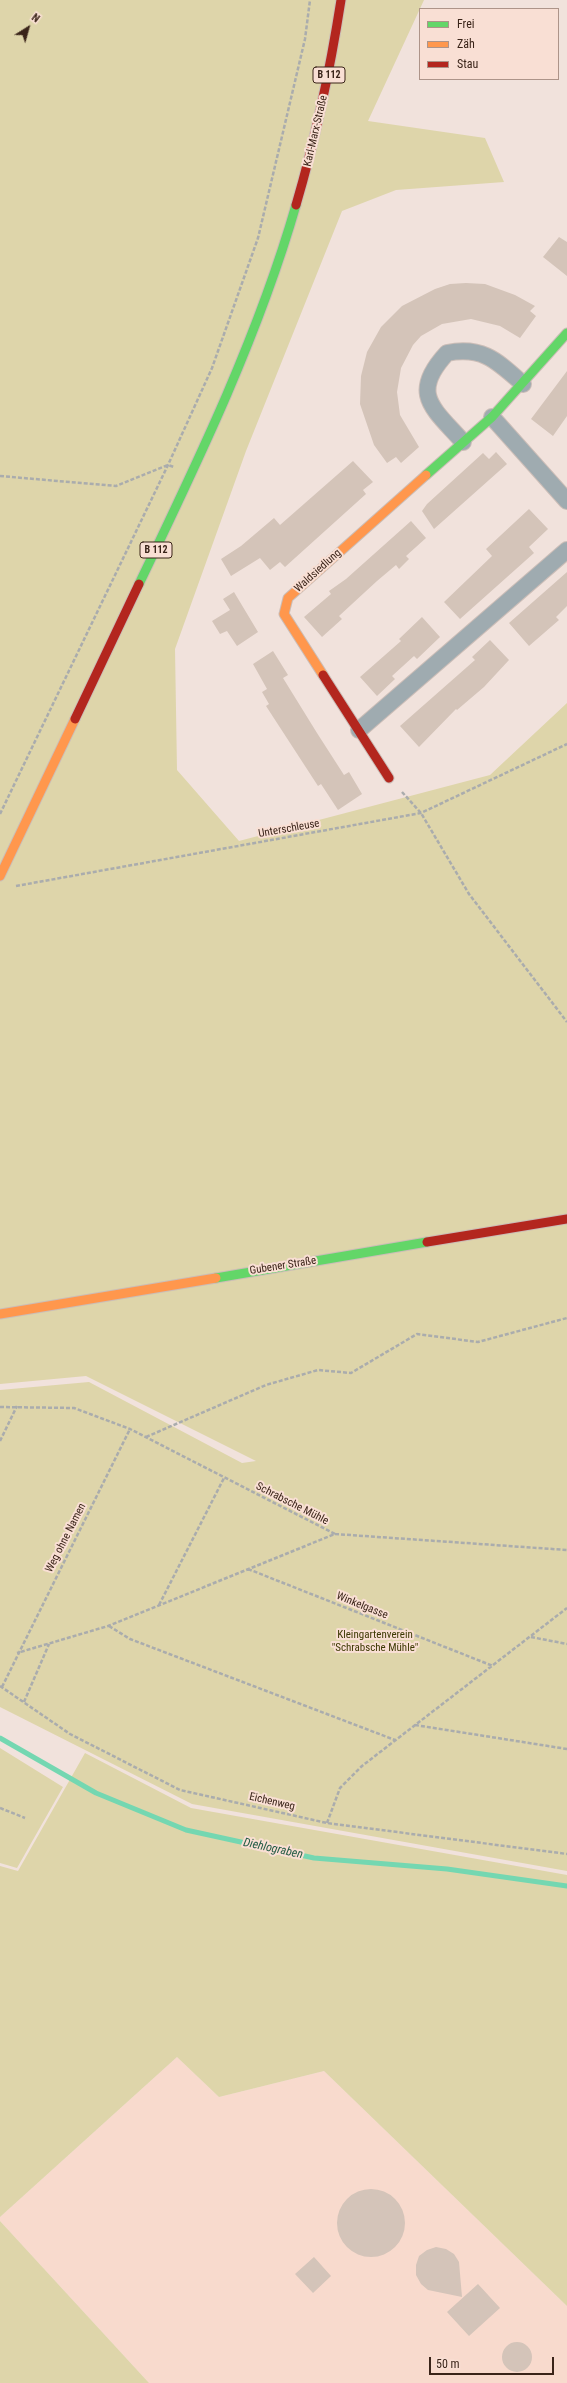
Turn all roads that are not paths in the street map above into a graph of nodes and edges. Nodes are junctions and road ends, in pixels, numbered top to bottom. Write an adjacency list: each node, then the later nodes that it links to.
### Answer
1 (341, 0): 10 (main road, Karl-Marx-Straße / B 112)
2 (567, 333): 3 (main road, Waldsiedlung)
3 (523, 384): 4 (main road, Waldsiedlung); 5 (street)
4 (492, 417): 5 (main road, Waldsiedlung); 6 (street)
5 (463, 442): 8 (main road, Waldsiedlung)
6 (567, 501)
7 (567, 550): 8 (street)
8 (359, 730): 9 (main road, Waldsiedlung)
9 (389, 778)
10 (0, 876)
11 (567, 1219): 12 (main road, Gubener Straße)
12 (0, 1314)

